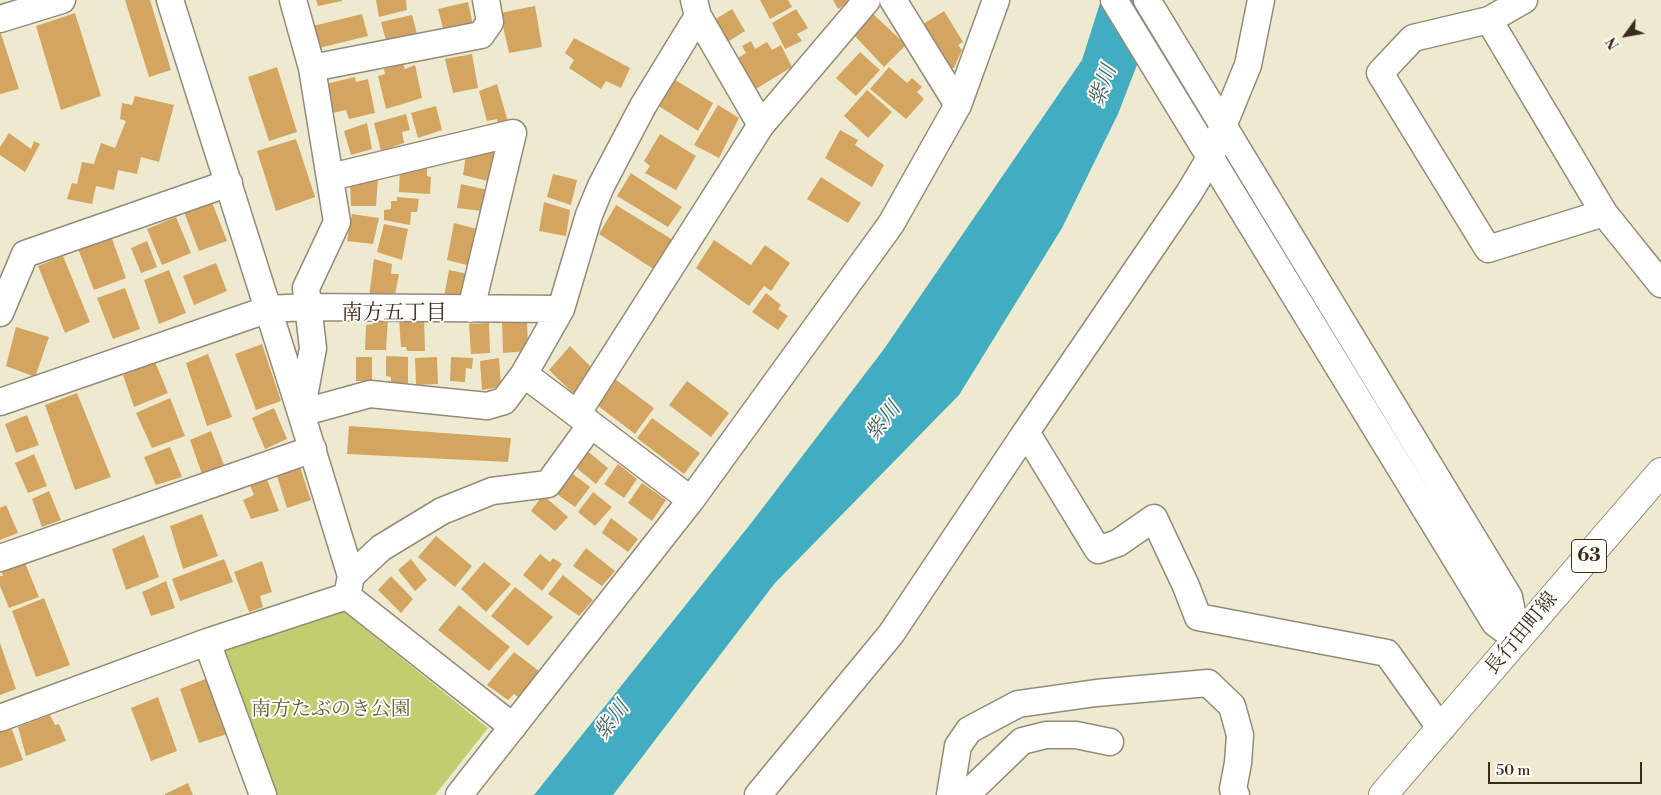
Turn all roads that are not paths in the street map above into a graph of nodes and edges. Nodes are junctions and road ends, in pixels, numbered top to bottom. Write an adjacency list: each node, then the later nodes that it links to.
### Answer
1 (62, 0): 13 (street)
2 (170, 0): 21 (street)
3 (293, 0): 15 (street)
4 (486, 0): 15 (street)
5 (867, 0): 18 (street)
6 (893, 0): 16 (street)
7 (996, 0): 16 (street)
8 (1114, 0): 19 (street)
9 (1147, 0): 17 (street)
10 (1261, 0): 17 (street)
11 (1524, 0): 14 (street)
12 (696, 8): 18 (street); 27 (street)
13 (0, 19)
14 (1489, 20): 22 (street); 22 (street)
15 (312, 68): 20 (street)
16 (958, 105): 36 (street)
17 (1219, 117): 19 (street); 39 (street)
18 (761, 125): 32 (street)
19 (1210, 158): 33 (street); 39 (street)
20 (331, 177): 24 (street); 26 (street)
21 (229, 184): 25 (street); 28 (street)
22 (1604, 213): 23 (street)
23 (1661, 284)
24 (306, 307): 25 (street); 26 (street); 31 (street)
25 (269, 309): 30 (street); 31 (street)
26 (471, 309): 27 (street)
27 (561, 309): 29 (street)
28 (0, 313)
29 (524, 374): 31 (street); 32 (street)
30 (2, 396)
31 (301, 413): 34 (street)
32 (583, 420): 36 (street); 38 (street)
33 (1026, 432): 43 (street); 47 (street)
34 (313, 449): 37 (street); 38 (street)
35 (1661, 472): 39 (main road, 長行田町線 / 63)
36 (691, 500): 42 (street)
37 (0, 558)
38 (349, 586): 40 (street); 42 (street)
39 (1517, 639): 43 (main road, 長行田町線 / 63)
40 (207, 642): 41 (street); 45 (street)
41 (0, 718)
42 (513, 727): 46 (street)
43 (1442, 729): 51 (main road, 長行田町線 / 63)
44 (1110, 742): 49 (street)
45 (263, 795)
46 (459, 795)
47 (758, 795)
48 (950, 795): 50 (street)
49 (966, 795)
50 (1236, 795)
51 (1383, 795)

